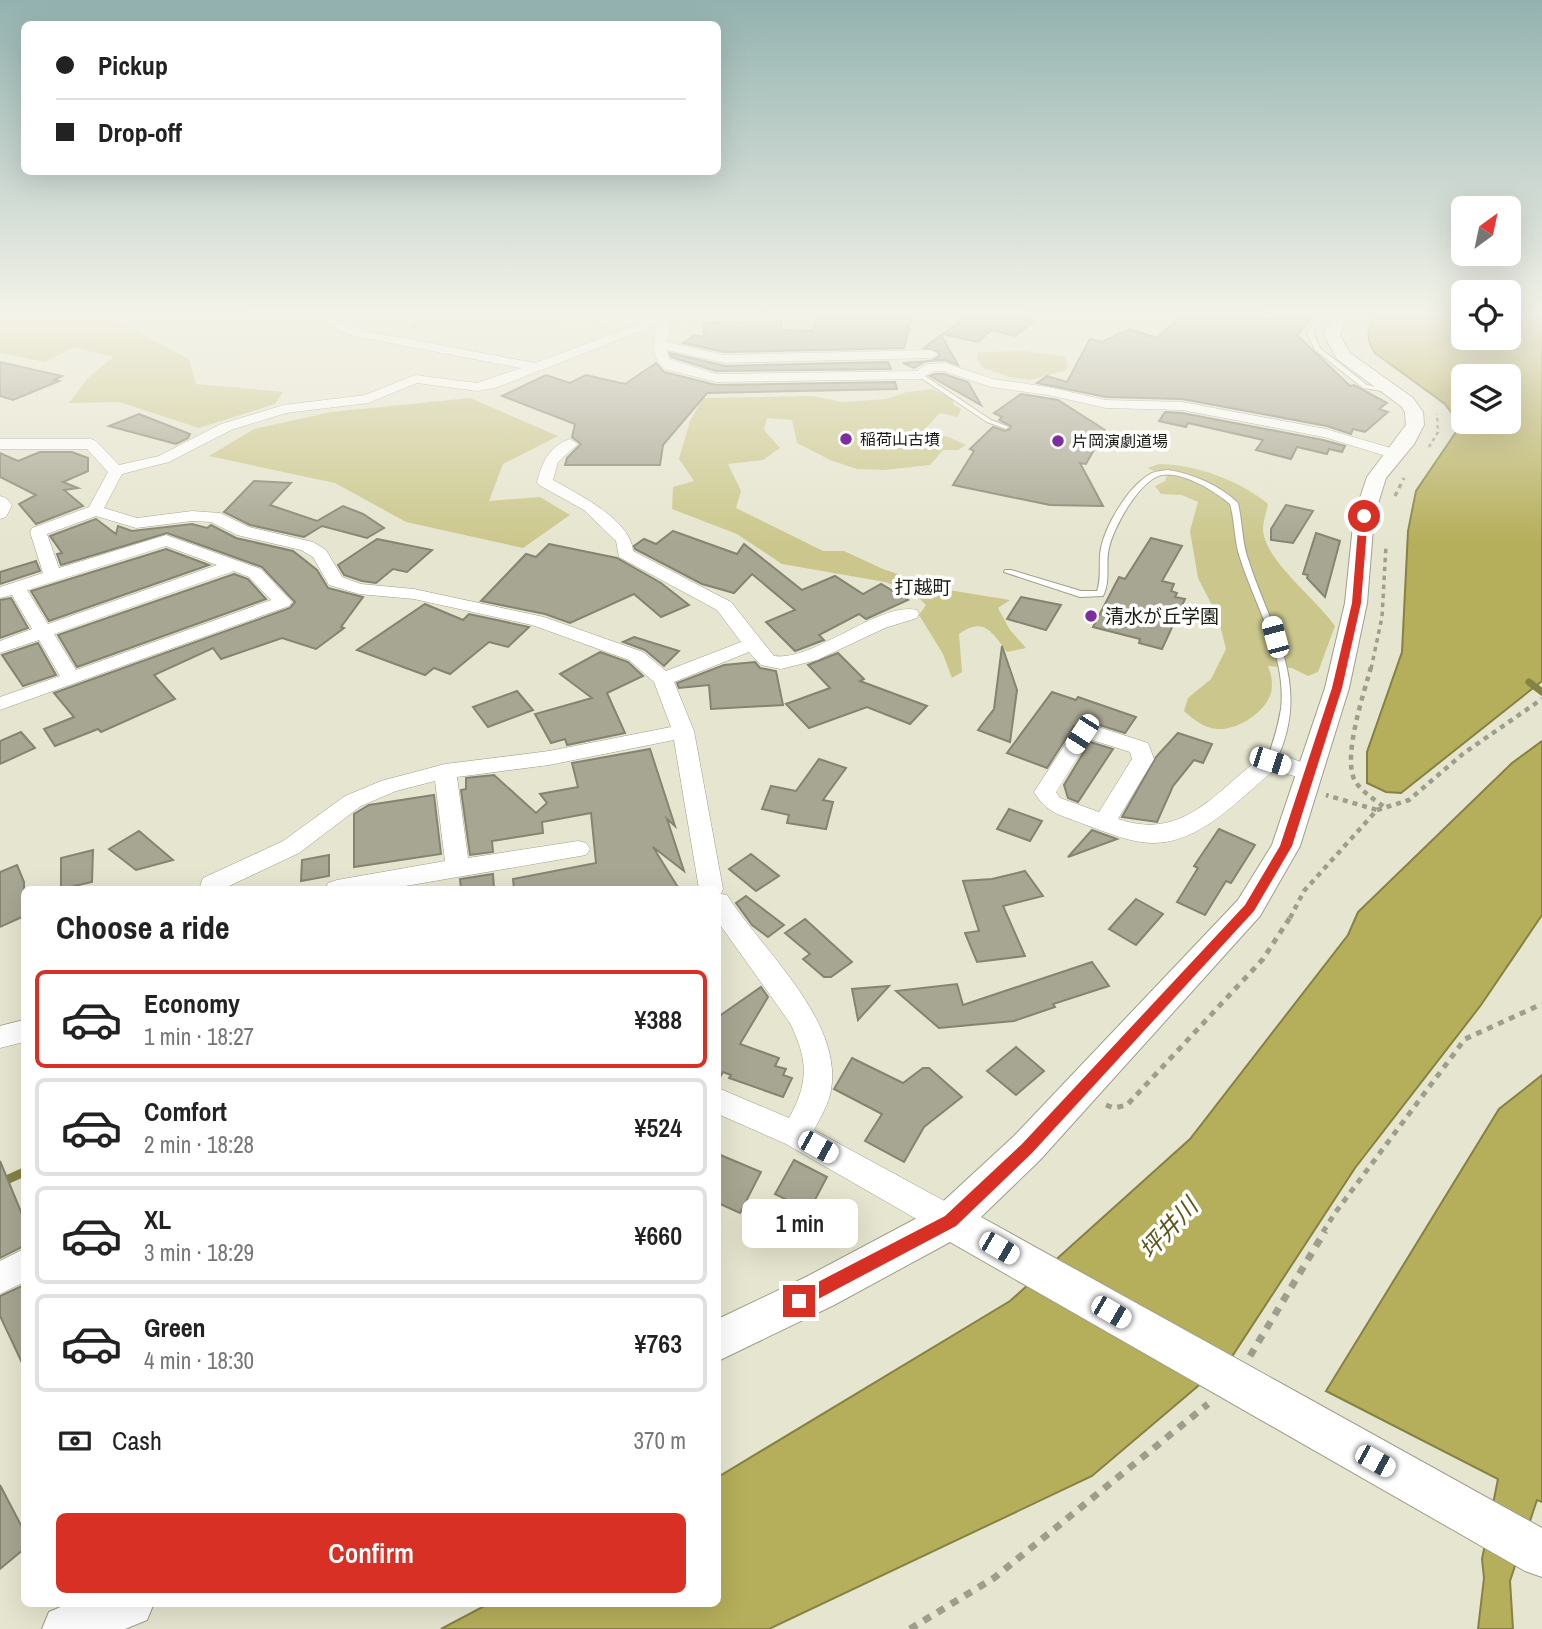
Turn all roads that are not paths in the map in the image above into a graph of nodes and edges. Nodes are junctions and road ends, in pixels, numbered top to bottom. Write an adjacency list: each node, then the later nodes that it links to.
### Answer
1 (389, 390): 11 (street)
2 (944, 390): 7 (lane)
3 (1041, 390): 10 (street)
4 (1384, 390): 6 (lane)
5 (1393, 390): 6 (street)
6 (1396, 392): 10 (street)
7 (1006, 428)
8 (0, 443): 11 (street)
9 (570, 444): 21 (street)
10 (1396, 454): 29 (street)
11 (116, 471): 13 (street)
12 (0, 501): 14 (street)
13 (95, 510): 17 (street); 24 (street)
14 (0, 514)
15 (234, 565): 17 (street); 20 (street); 23 (street)
16 (1008, 572): 27 (lane)
17 (53, 576): 18 (street)
18 (8, 590): 20 (street)
19 (910, 614): 21 (street)
20 (43, 632): 22 (street); 23 (street)
21 (752, 644): 24 (street)
22 (0, 647)
23 (71, 678): 25 (street)
24 (663, 679): 26 (street)
25 (0, 704)
26 (683, 731): 28 (street); 35 (street)
27 (1270, 761): 29 (street); 30 (street)
28 (445, 771): 32 (street); 33 (street)
29 (1308, 782): 41 (street)
30 (1105, 821): 30 (street)
31 (578, 849): 32 (street)
32 (458, 868): 34 (street)
33 (212, 886)
34 (354, 886)
35 (710, 886)
36 (721, 908): 40 (street)
37 (21, 1032): 38 (street)
38 (0, 1037)
39 (721, 1102): 40 (street)
40 (796, 1135): 41 (street)
41 (950, 1221): 44 (street); 45 (street)
42 (21, 1267): 43 (street)
43 (0, 1278)
44 (721, 1339)
45 (1542, 1554)
46 (120, 1607): 47 (street)
47 (66, 1629)

